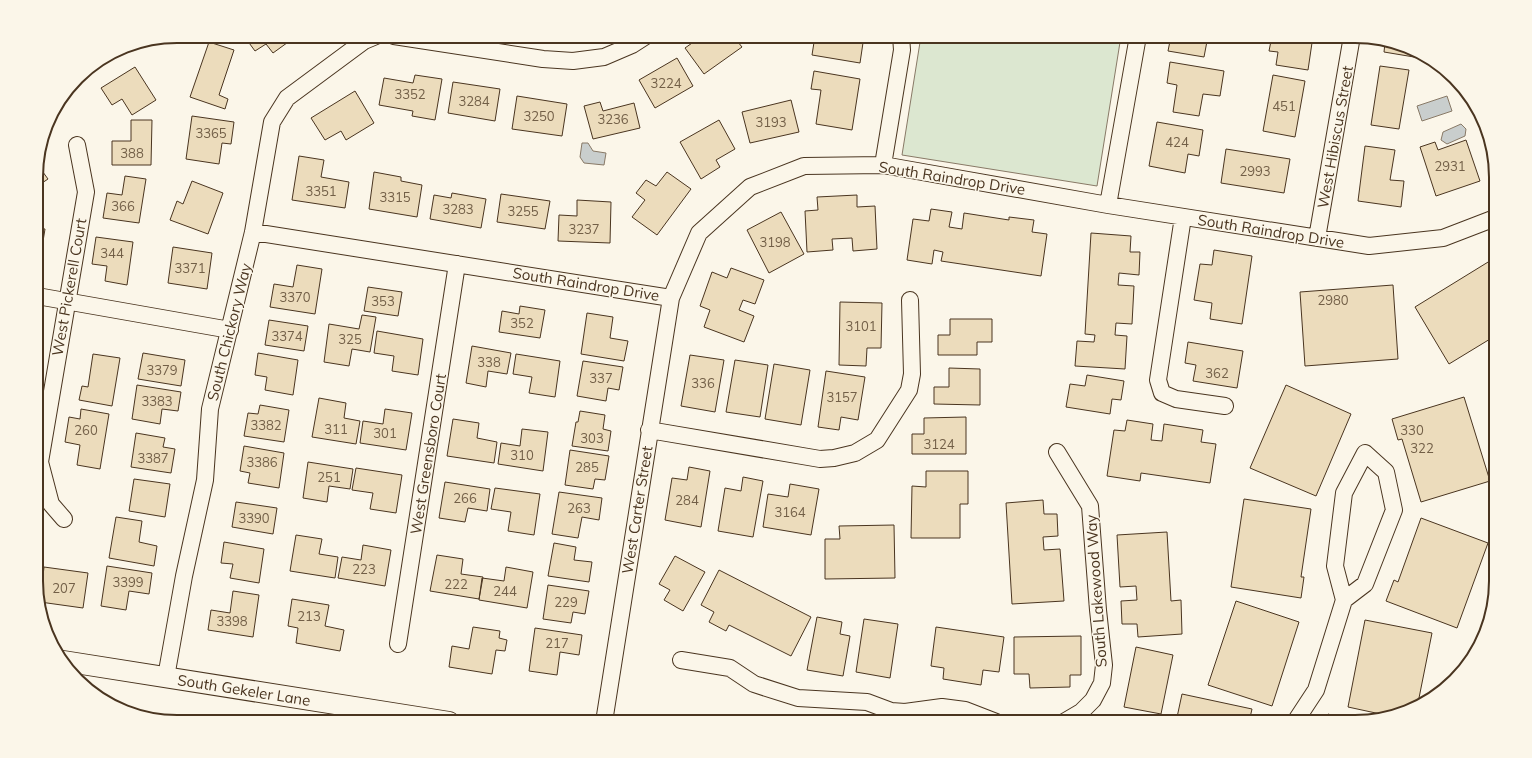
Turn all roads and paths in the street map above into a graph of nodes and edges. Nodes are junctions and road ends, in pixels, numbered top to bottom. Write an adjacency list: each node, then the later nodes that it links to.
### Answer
1 (361, 43): 12 (street, South Chickory Way)
2 (454, 43): 3 (street)
3 (635, 43)
4 (902, 43): 8 (street)
5 (1137, 43): 9 (street)
6 (1351, 43): 13 (street, West Hibiscus Street)
7 (76, 145): 18 (street, West Pickerell Court)
8 (883, 165): 9 (street, South Raindrop Drive); 16 (street, South Raindrop Drive)
9 (1108, 205): 10 (street, South Raindrop Drive)
10 (1182, 216): 13 (street, South Raindrop Drive); 20 (street)
11 (1489, 220): 13 (street, South Raindrop Drive)
12 (253, 232): 14 (street, South Raindrop Drive); 19 (street, South Chickory Way)
13 (1317, 238)
14 (457, 264): 16 (street, South Raindrop Drive); 27 (street, West Greensboro Court)
15 (43, 297): 18 (street)
16 (671, 298): 21 (street, West Carter Street)
17 (910, 300): 21 (street)
18 (67, 302): 19 (street); 22 (street, West Pickerell Court)
19 (230, 330): 30 (street, South Chickory Way)
20 (1226, 406)
21 (649, 430): 32 (street, West Carter Street)
22 (43, 444)
23 (1057, 452): 38 (street, South Lakewood Way)
24 (43, 473): 25 (street, West Pickerell Court)
25 (64, 519)
26 (1344, 600): 26 (street); 39 (street)
27 (398, 644)
28 (681, 660): 33 (street)
29 (71, 662): 30 (street, South Gekeler Lane)
30 (166, 677): 31 (street, South Gekeler Lane)
31 (405, 715)
32 (605, 715)
33 (888, 715)
34 (894, 715): 35 (street)
35 (915, 715)
36 (921, 715): 37 (street)
37 (978, 715)
38 (1076, 715)
39 (1300, 715)

